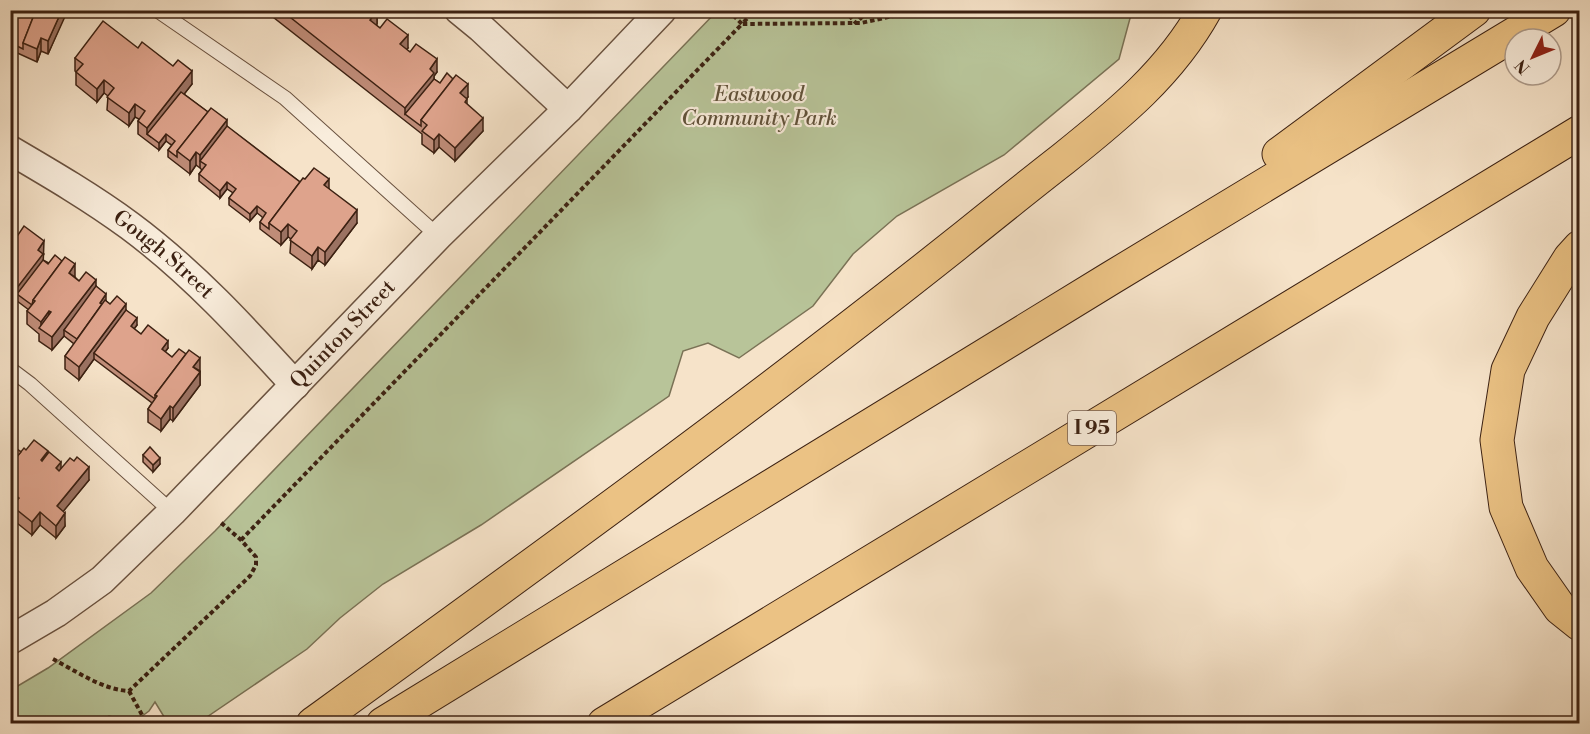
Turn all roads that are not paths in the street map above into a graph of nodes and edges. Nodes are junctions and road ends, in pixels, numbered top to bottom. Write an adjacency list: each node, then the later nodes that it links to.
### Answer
1 (157, 10): 10 (lane)
2 (459, 10): 7 (street)
3 (662, 10): 7 (street, Quinton Street)
4 (1205, 10): 18 (highway)
5 (1474, 10): 12 (highway)
6 (1554, 10): 12 (highway)
7 (568, 109): 10 (street, Quinton Street)
8 (1580, 132): 20 (highway, I 95)
9 (10, 150): 14 (street, Gough Street)
10 (438, 236): 14 (street, Quinton Street)
11 (1580, 247): 16 (highway)
12 (1111, 278): 19 (highway)
13 (10, 369): 15 (lane)
14 (295, 385): 15 (street, Quinton Street)
15 (172, 512): 17 (street, Quinton Street)
16 (1580, 624)
17 (10, 640)
18 (313, 723)
19 (383, 723)
20 (604, 723)

